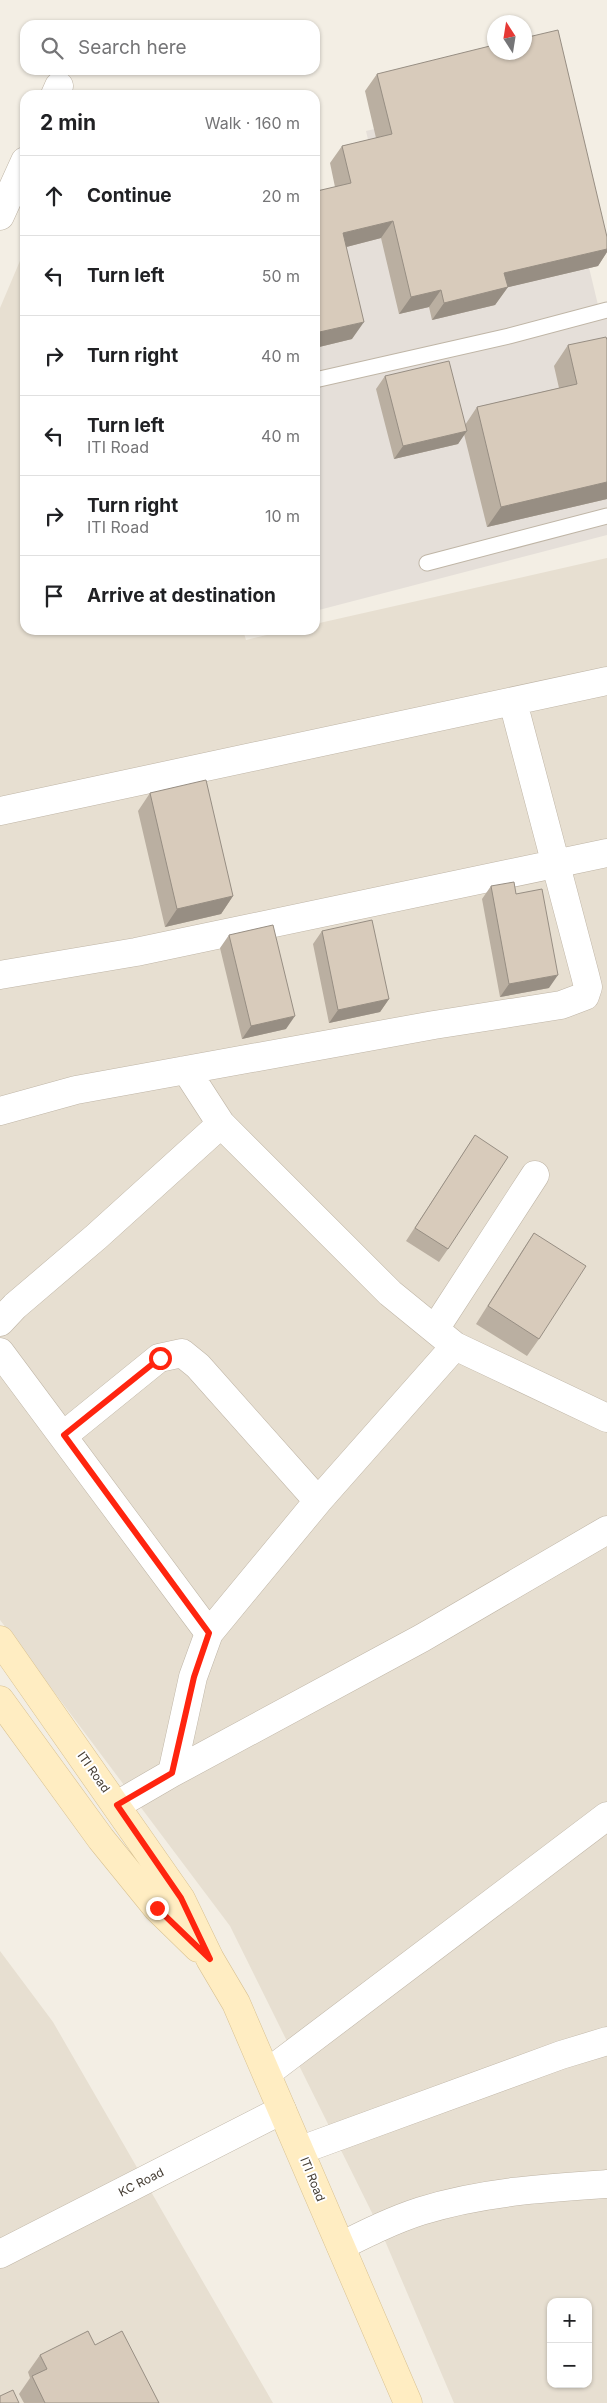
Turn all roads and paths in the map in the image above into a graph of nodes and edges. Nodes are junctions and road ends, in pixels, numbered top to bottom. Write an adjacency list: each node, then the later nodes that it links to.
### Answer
1 (20, 172): 2 (street)
2 (0, 216)
3 (607, 310): 4 (lane)
4 (320, 379)
5 (607, 516): 6 (lane)
6 (427, 563)
7 (607, 681): 8 (street)
8 (513, 702): 9 (street); 11 (street)
9 (0, 811)
10 (607, 853): 11 (street)
11 (555, 864): 12 (street); 13 (street)
12 (0, 975)
13 (186, 1070): 14 (street); 15 (street)
14 (0, 1111)
15 (221, 1124): 17 (street); 18 (street)
16 (535, 1175): 18 (street)
17 (0, 1322)
18 (446, 1337): 20 (street); 22 (street)
19 (0, 1352): 21 (street)
20 (607, 1418)
21 (64, 1435): 22 (street); 24 (street)
22 (318, 1501): 24 (street)
23 (607, 1530): 27 (street)
24 (209, 1633): 27 (street)
25 (0, 1640): 28 (street, ITI Road)
26 (0, 1700): 30 (street, ITI Road)
27 (172, 1773): 28 (street)
28 (117, 1805): 30 (street, ITI Road)
29 (607, 1816): 32 (street)
30 (210, 1959): 32 (street, ITI Road)
31 (607, 2041): 34 (street)
32 (267, 2073): 33 (street, ITI Road)
33 (282, 2110): 34 (street, ITI Road); 37 (street, KC Road)
34 (301, 2150): 36 (street, ITI Road)
35 (607, 2184): 36 (street)
36 (340, 2246): 38 (street, ITI Road)
37 (0, 2254)
38 (408, 2403)

